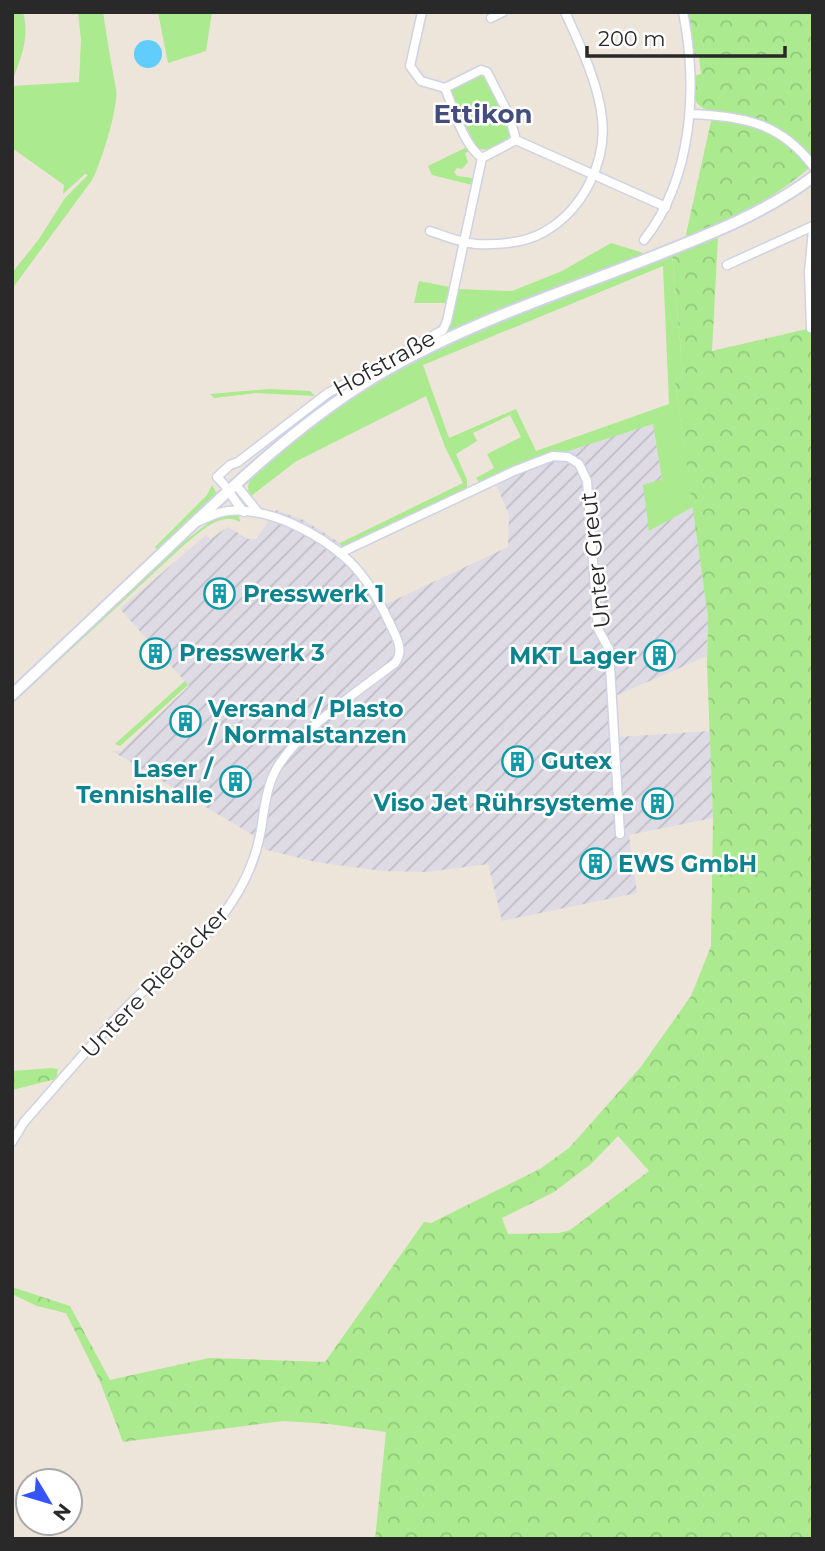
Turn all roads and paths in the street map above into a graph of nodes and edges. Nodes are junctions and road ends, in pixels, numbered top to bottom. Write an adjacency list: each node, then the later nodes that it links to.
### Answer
1 (422, 12): 6 (street)
2 (503, 12): 5 (street)
3 (565, 12): 11 (street)
4 (683, 12): 7 (street)
5 (491, 18)
6 (445, 88): 8 (street); 9 (street)
7 (690, 114): 10 (street); 13 (street)
8 (516, 140): 9 (street); 11 (street)
9 (482, 158): 17 (street, Hofstraße)
10 (813, 166)
11 (593, 175): 13 (street); 17 (street)
12 (813, 177): 20 (main road)
13 (666, 207): 16 (street)
14 (813, 227): 18 (street); 19 (street)
15 (430, 231): 17 (street)
16 (644, 240)
17 (464, 242): 20 (street, Hofstraße)
18 (727, 265)
19 (811, 328)
20 (233, 487): 21 (street); 22 (street, Untere Riedäcker); 23 (main road)
21 (244, 512): 22 (street, Untere Riedäcker); 23 (street, Untere Riedäcker)
22 (258, 512): 24 (street, Untere Riedäcker)
23 (193, 524): 25 (main road)
24 (340, 553): 26 (street, Unter Greut); 27 (street, Untere Riedäcker)
25 (12, 695)
26 (620, 834)
27 (12, 1142)

